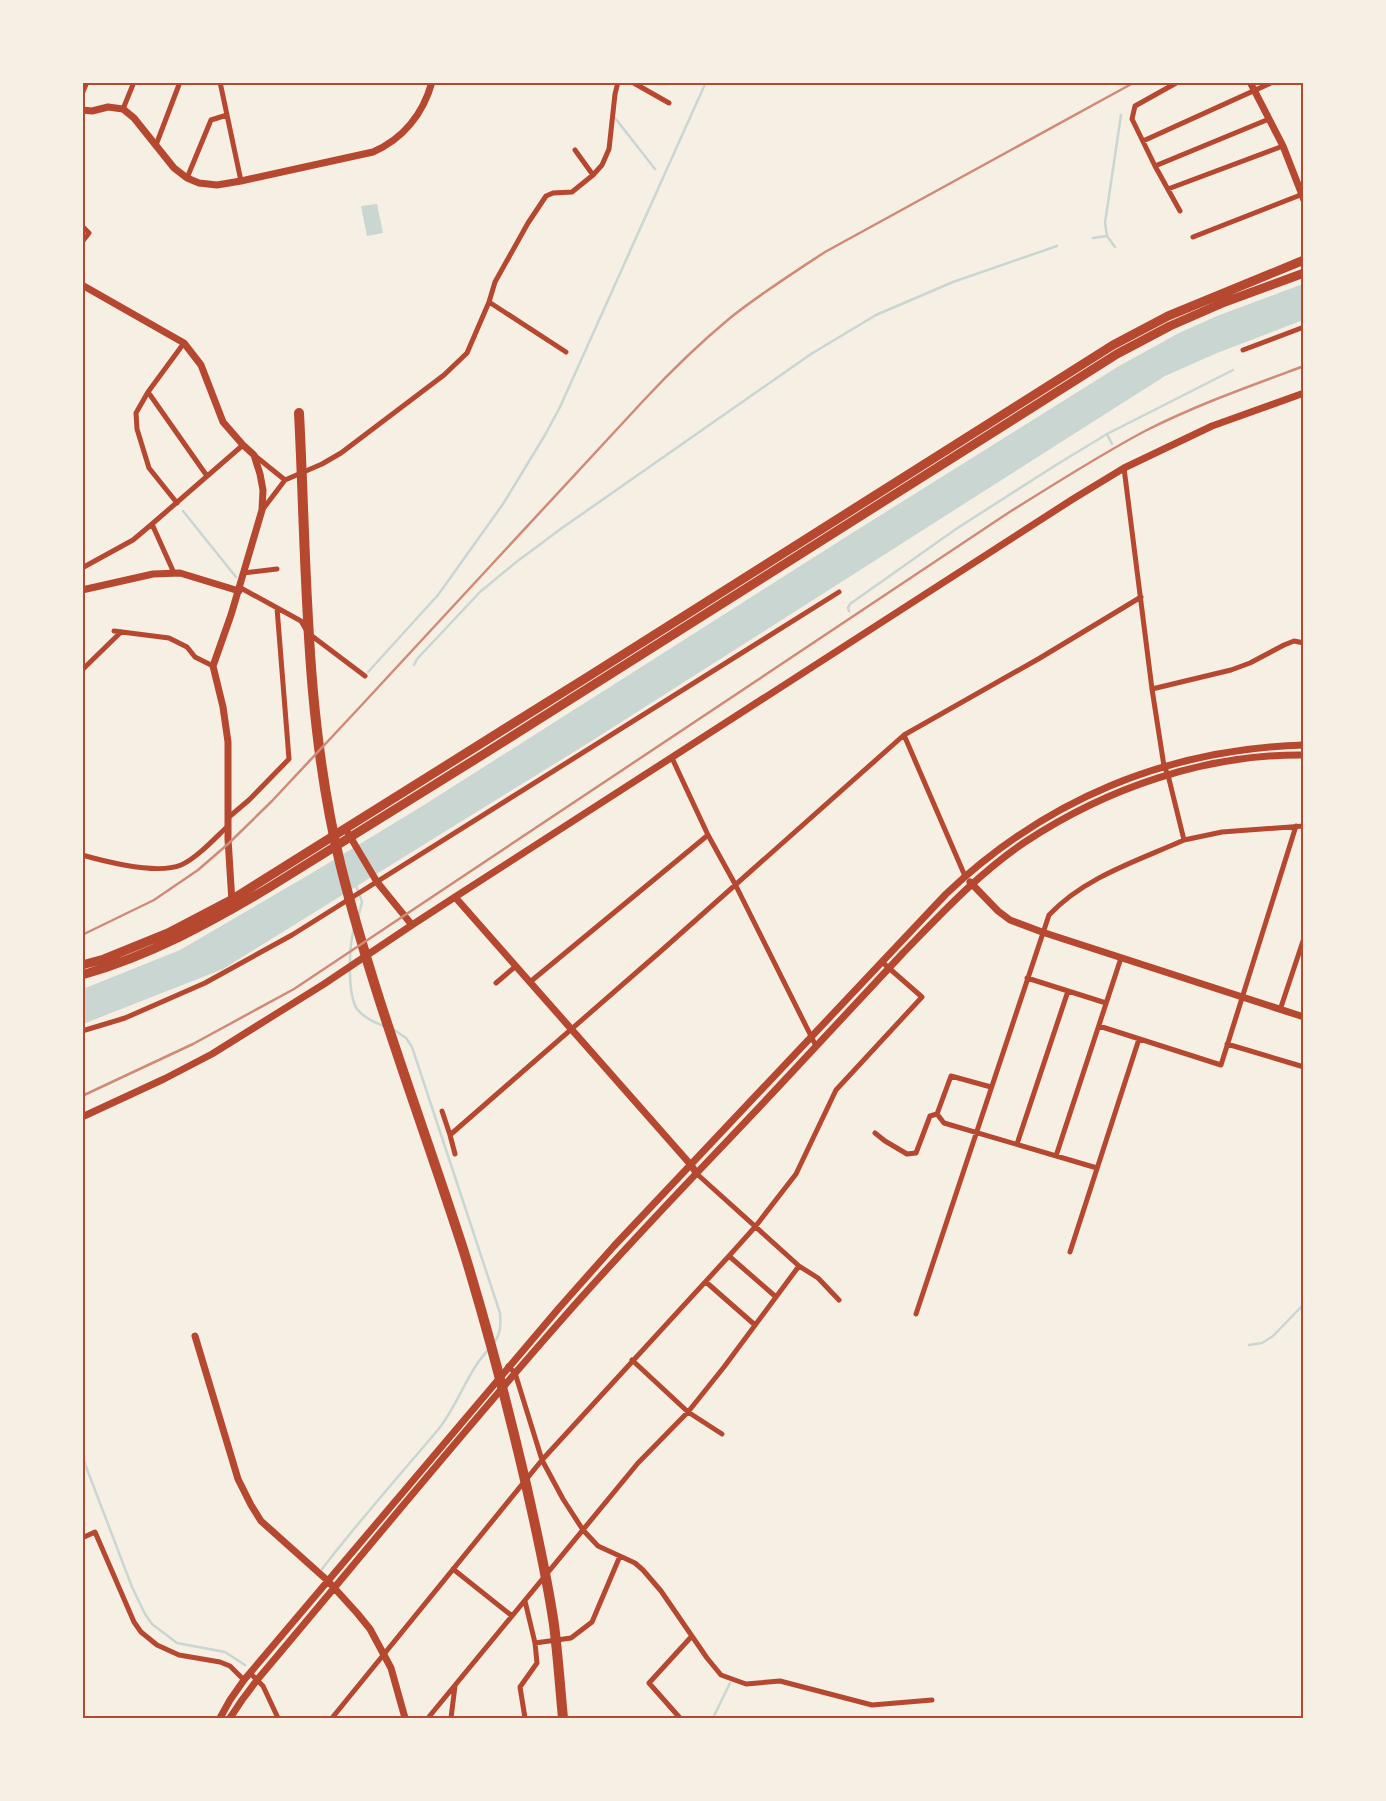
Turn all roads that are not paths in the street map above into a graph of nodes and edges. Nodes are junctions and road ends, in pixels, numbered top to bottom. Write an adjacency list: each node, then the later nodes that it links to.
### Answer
1 (87, 82): 12 (street)
2 (134, 82): 14 (street)
3 (180, 82): 19 (street)
4 (220, 82): 16 (street)
5 (432, 82): 25 (street)
6 (618, 82): 23 (street)
7 (632, 82): 13 (street)
8 (1178, 82): 18 (street)
9 (1250, 82): 11 (street)
10 (1273, 82): 11 (street)
11 (1254, 91): 17 (street); 18 (street)
12 (82, 94)
13 (669, 103)
14 (123, 109): 15 (street); 19 (street)
15 (82, 110)
16 (227, 115): 24 (street); 25 (street)
17 (1268, 119): 20 (street); 22 (street)
18 (1143, 141): 22 (street)
19 (156, 145): 24 (street)
20 (1283, 146): 26 (street); 27 (street)
21 (575, 150): 23 (street)
22 (1154, 166): 26 (street)
23 (593, 175): 35 (street)
24 (187, 178): 25 (street)
25 (241, 181)
26 (1168, 189): 28 (street)
27 (1303, 196): 30 (street)
28 (1180, 211)
29 (82, 226): 31 (street)
30 (1194, 237)
31 (82, 242)
32 (1304, 260): 76 (highway)
33 (1304, 273): 78 (highway)
34 (82, 285): 37 (street)
35 (489, 302): 39 (street); 46 (street)
36 (1304, 327): 38 (street)
37 (184, 343): 40 (street); 42 (street)
38 (1243, 350)
39 (566, 352)
40 (148, 392): 45 (street); 47 (street)
41 (1304, 393): 44 (street)
42 (243, 445): 43 (street); 45 (street)
43 (254, 455): 46 (street); 48 (street)
44 (1124, 468): 57 (street); 69 (street)
45 (207, 476): 47 (street)
46 (285, 480): 48 (street)
47 (177, 504): 49 (street)
48 (262, 510): 53 (street)
49 (152, 524): 50 (street); 52 (street)
50 (82, 568)
51 (278, 569): 53 (street)
52 (174, 573): 54 (street); 55 (street)
53 (243, 573): 54 (street)
54 (239, 589): 58 (street); 62 (street)
55 (82, 590)
56 (839, 592): 82 (street)
57 (1141, 597): 65 (street); 66 (street)
58 (277, 608): 64 (street); 72 (street)
59 (114, 630): 60 (street)
60 (120, 632): 62 (street); 63 (street)
61 (1304, 643): 65 (street)
62 (213, 666): 72 (street)
63 (82, 670)
64 (365, 676)
65 (1152, 689): 70 (street)
66 (904, 735): 81 (street); 83 (street)
67 (1304, 745): 70 (street)
68 (1304, 756): 71 (street)
69 (672, 758): 77 (street); 85 (street)
70 (1164, 766): 71 (street); 81 (street)
71 (1168, 775): 79 (street); 84 (street)
72 (229, 817): 73 (street)
73 (228, 825): 80 (street); 86 (street)
74 (1296, 826): 75 (street); 79 (street); 100 (street)
75 (1304, 826)
76 (345, 828): 78 (street); 86 (highway)
77 (708, 835): 83 (street); 97 (street)
78 (352, 840): 82 (street); 86 (highway)
79 (1184, 840): 88 (street)
80 (82, 855)
81 (965, 876): 84 (street); 91 (street)
82 (376, 880): 87 (street); 106 (street)
83 (735, 884): 105 (street); 107 (street)
84 (972, 884): 88 (street); 94 (street)
85 (455, 897): 87 (street); 93 (street)
86 (233, 904): 92 (highway); 95 (highway)
87 (412, 925): 115 (street)
88 (1042, 932): 90 (street); 96 (street)
89 (1304, 938): 102 (street)
90 (1121, 958): 100 (street); 101 (street)
91 (882, 962): 94 (street); 107 (street)
92 (82, 965)
93 (516, 966): 97 (street); 98 (street)
94 (889, 968): 110 (street); 125 (street)
95 (82, 975)
96 (1027, 978): 99 (street); 112 (street)
97 (530, 982): 105 (street)
98 (496, 983)
99 (1068, 991): 101 (street); 119 (street)
100 (1242, 998): 102 (street); 109 (street)
101 (1106, 1003): 104 (street)
102 (1280, 1010): 103 (street)
103 (1304, 1017)
104 (1099, 1026): 108 (street); 121 (street)
105 (571, 1029): 118 (street); 122 (street)
106 (82, 1031)
107 (812, 1036): 110 (street); 122 (street)
108 (1139, 1039): 109 (street); 123 (street)
109 (1227, 1044): 111 (street)
110 (816, 1046): 124 (street)
111 (1304, 1067)
112 (991, 1087): 114 (street); 116 (street)
113 (442, 1111): 118 (street)
114 (937, 1114): 116 (street); 117 (street)
115 (82, 1117)
116 (976, 1132): 119 (street); 132 (street)
117 (875, 1133)
118 (450, 1135): 120 (street)
119 (1017, 1144): 121 (street)
120 (455, 1154)
121 (1056, 1156): 123 (street)
122 (691, 1165): 124 (street); 136 (street)
123 (1098, 1168): 126 (street)
124 (697, 1174): 125 (street); 137 (street)
125 (755, 1227): 127 (street); 128 (street)
126 (1070, 1252)
127 (730, 1256): 129 (street); 130 (street)
128 (799, 1266): 130 (street); 131 (street)
129 (706, 1282): 133 (street); 135 (street)
130 (776, 1297): 133 (street)
131 (839, 1300)
132 (916, 1314)
133 (755, 1325): 138 (street)
134 (195, 1336): 145 (street)
135 (632, 1360): 138 (street); 140 (street)
136 (508, 1366): 137 (street); 145 (street)
137 (515, 1373): 140 (street); 146 (street)
138 (688, 1412): 139 (street); 141 (street)
139 (722, 1434)
140 (542, 1460): 141 (street); 144 (street)
141 (583, 1530): 143 (street); 147 (street)
142 (82, 1538): 153 (street)
143 (620, 1556): 149 (street); 150 (street)
144 (453, 1569): 148 (street); 151 (street)
145 (328, 1581): 146 (street); 152 (street)
146 (334, 1588): 151 (street); 154 (street)
147 (525, 1602): 148 (street); 150 (street)
148 (512, 1616): 155 (street)
149 (692, 1636): 156 (street); 167 (street)
150 (535, 1643): 164 (street)
151 (384, 1654): 160 (street); 161 (street)
152 (250, 1674): 153 (street); 154 (street)
153 (244, 1680): 157 (street)
154 (257, 1680): 158 (street); 159 (street)
155 (455, 1685): 162 (street); 163 (street)
156 (932, 1700)
157 (220, 1718)
158 (230, 1718)
159 (278, 1718)
160 (332, 1718)
161 (405, 1718)
162 (428, 1718)
163 (451, 1718)
164 (525, 1718)
165 (563, 1718): 166 (highway)
166 (568, 1718)
167 (680, 1718)

